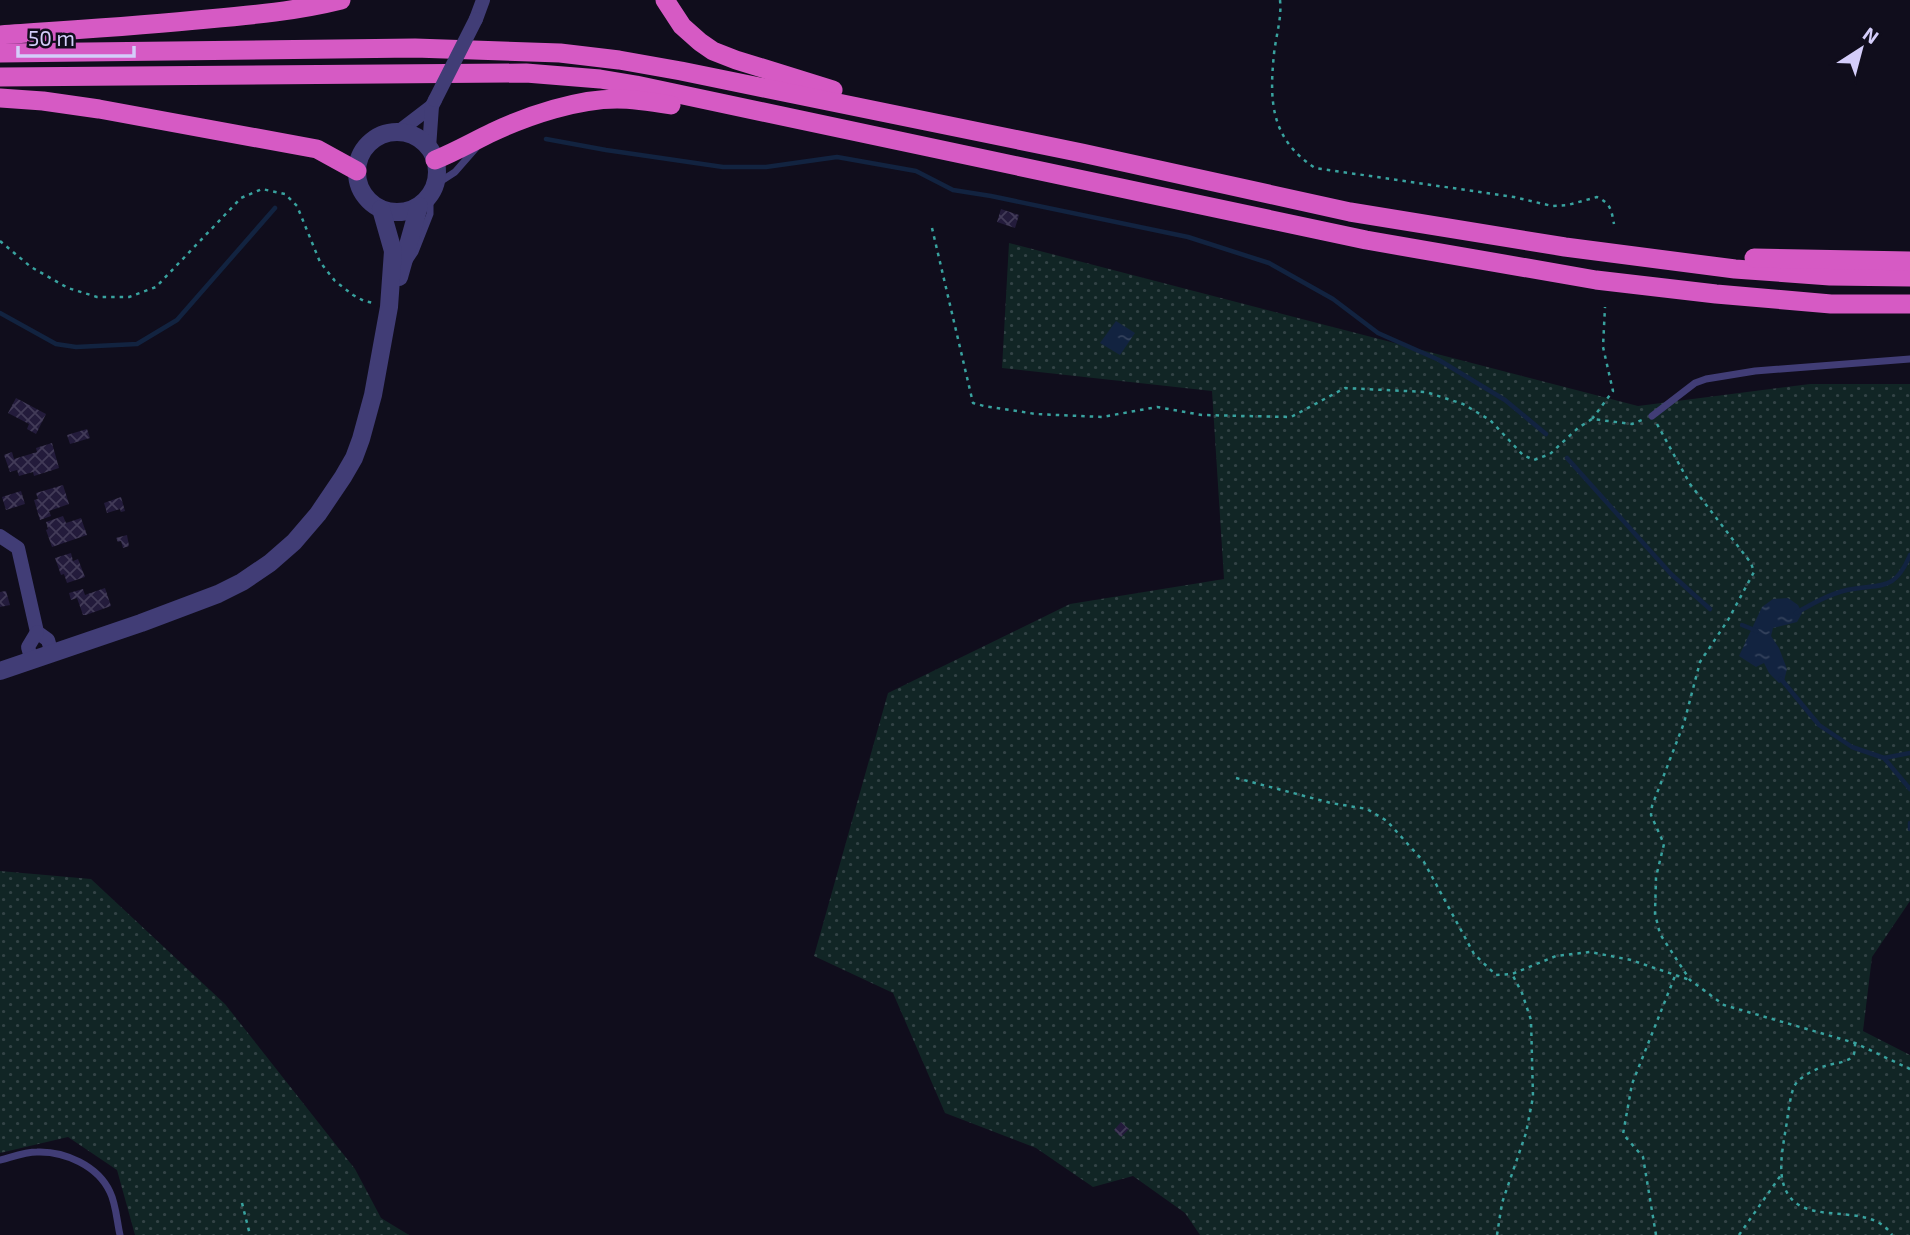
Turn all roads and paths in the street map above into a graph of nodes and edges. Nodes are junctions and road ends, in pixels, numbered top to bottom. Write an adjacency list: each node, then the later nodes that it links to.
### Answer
1 (341, 0): 5 (highway)
2 (484, 0): 9 (street, bridge)
3 (666, 0): 13 (highway)
4 (1280, 0): 18 (path)
5 (0, 35)
6 (0, 53): 13 (highway)
7 (0, 77): 12 (highway)
8 (0, 98): 15 (highway)
9 (433, 103): 11 (street); 14 (street)
10 (495, 131): 12 (highway); 14 (highway); 16 (lane)
11 (398, 132): 14 (street); 15 (street)
12 (958, 153): 24 (highway)
13 (1082, 153): 21 (highway)
14 (432, 154): 16 (street)
15 (357, 171): 17 (street)
16 (428, 196): 17 (street); 25 (street)
17 (381, 209): 25 (street)
18 (1614, 224)
19 (932, 228): 29 (path)
20 (0, 240): 25 (path)
21 (1630, 256): 22 (highway); 23 (highway)
22 (1910, 261)
23 (1910, 277)
24 (1910, 304)
25 (389, 307): 32 (street)
26 (1605, 307): 29 (path)
27 (1910, 359): 28 (lane)
28 (1652, 416): 29 (path); 38 (path)
29 (1592, 419)
30 (0, 536): 31 (street)
31 (37, 632): 32 (street); 33 (street)
32 (52, 654): 33 (street)
33 (32, 661): 34 (street)
34 (0, 671)
35 (1236, 778): 36 (path)
36 (1512, 974): 37 (path); 46 (path)
37 (1675, 975): 38 (path); 47 (path)
38 (1690, 980): 39 (path)
39 (1855, 1043): 40 (path); 42 (path)
40 (1910, 1069)
41 (0, 1160): 44 (lane)
42 (1782, 1174): 48 (path); 49 (path)
43 (242, 1203): 45 (path)
44 (120, 1235)
45 (250, 1235)
46 (1497, 1235)
47 (1656, 1235)
48 (1739, 1235)
49 (1892, 1235)

